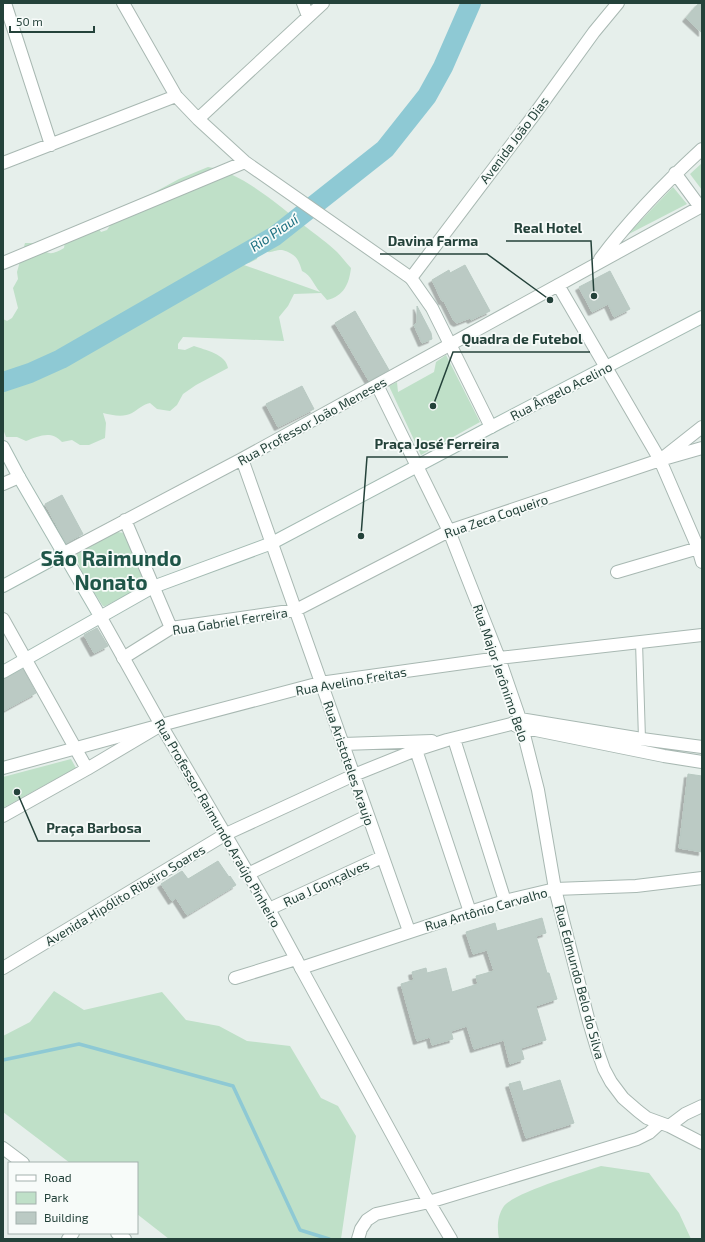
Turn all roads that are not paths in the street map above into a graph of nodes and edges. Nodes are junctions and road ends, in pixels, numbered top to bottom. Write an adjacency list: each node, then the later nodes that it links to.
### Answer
1 (123, 3): 7 (street)
2 (303, 3): 6 (street)
3 (323, 3): 6 (street)
4 (618, 3): 17 (street, Avenida João Dias)
5 (10, 4): 9 (street)
6 (308, 16): 8 (street)
7 (176, 96): 8 (street); 9 (street)
8 (198, 119): 11 (street)
9 (51, 145): 12 (street)
10 (702, 148): 13 (street)
11 (245, 162): 15 (street); 17 (street)
12 (3, 163)
13 (675, 173): 14 (street); 16 (street)
14 (701, 207): 16 (street, Rua Professor João Meneses)
15 (3, 263)
16 (597, 263): 18 (street, Rua Professor João Meneses)
17 (411, 278): 20 (street)
18 (558, 285): 20 (street, Rua Professor João Meneses); 21 (street)
19 (702, 318): 21 (street, Rua Ângelo Acelino)
20 (451, 345): 22 (street, Rua Professor João Meneses); 23 (street)
21 (606, 368): 23 (street, Rua Ângelo Acelino); 28 (street)
22 (377, 385): 27 (street, Rua Professor João Meneses); 29 (street, Rua Major Jerônimo Belo)
23 (491, 427): 29 (street, Rua Ângelo Acelino)
24 (702, 427): 28 (street)
25 (3, 447): 30 (street, Rua Professor Raimundo Araújo Pinheiro)
26 (702, 448): 28 (street, Rua Zeca Coqueiro)
27 (242, 459): 32 (street, Rua Professor João Meneses); 34 (street, Rua Aristoteles Araujo)
28 (660, 460): 33 (street, Rua Zeca Coqueiro); 35 (street)
29 (418, 466): 33 (street, Rua Major Jerônimo Belo); 34 (street, Rua Ângelo Acelino)
30 (19, 477): 31 (street); 36 (street, Rua Professor Raimundo Araújo Pinheiro)
31 (3, 484)
32 (125, 520): 36 (street, Rua Professor João Meneses); 40 (street)
33 (449, 531): 41 (street, Rua Zeca Coqueiro); 48 (street, Rua Major Jerônimo Belo)
34 (272, 543): 40 (street, Rua Ângelo Acelino); 41 (street, Rua Aristoteles Araujo)
35 (700, 548): 37 (street); 38 (street)
36 (64, 553): 39 (street, Rua Professor João Meneses); 42 (street, Rua Professor Raimundo Araújo Pinheiro)
37 (702, 562)
38 (617, 572)
39 (3, 586)
40 (153, 586): 42 (street, Rua Ângelo Acelino); 44 (street)
41 (296, 610): 44 (street, Rua Gabriel Ferreira); 51 (street, Rua Aristoteles Araujo)
42 (100, 616): 47 (street, Rua Professor Raimundo Araújo Pinheiro); 49 (street, Rua Ângelo Acelino)
43 (3, 619): 49 (street)
44 (171, 628): 47 (street, Rua Gabriel Ferreira)
45 (702, 635): 46 (street, Rua Avelino Freitas)
46 (639, 642): 48 (street, Rua Avelino Freitas); 54 (lane)
47 (123, 658): 53 (street, Rua Professor Raimundo Araújo Pinheiro)
48 (499, 658): 51 (street, Rua Avelino Freitas); 52 (street, Rua Major Jerônimo Belo)
49 (26, 660): 50 (street, Rua Ângelo Acelino); 59 (street)
50 (3, 672)
51 (320, 683): 53 (street, Rua Avelino Freitas); 57 (street, Rua Aristoteles Araujo)
52 (518, 724): 54 (street, Avenida Hipólito Ribeiro Soares); 55 (street, Avenida Hipólito Ribeiro Soares); 61 (street, Avenida Hipólito Ribeiro Soares); 72 (street, Rua Major Jerônimo Belo)
53 (161, 725): 59 (street); 64 (street, Rua Avelino Freitas); 68 (street, Rua Professor Raimundo Araújo Pinheiro)
54 (642, 739): 56 (street, Avenida Hipólito Ribeiro Soares)
55 (450, 740): 57 (street, Avenida Hipólito Ribeiro Soares); 60 (street, Avenida Hipólito Ribeiro Soares); 73 (street)
56 (666, 743): 58 (street, Avenida Hipólito Ribeiro Soares); 61 (street)
57 (342, 744): 65 (street, Rua Aristoteles Araujo)
58 (702, 748)
59 (77, 749): 63 (street); 64 (street)
60 (416, 750): 65 (street, Avenida Hipólito Ribeiro Soares); 75 (street)
61 (664, 756): 62 (street, Avenida Hipólito Ribeiro Soares)
62 (702, 762)
63 (3, 768)
64 (87, 769): 66 (street, Rua Avelino Freitas)
65 (354, 775): 67 (street, Rua Aristoteles Araujo); 68 (street, Avenida Hipólito Ribeiro Soares)
66 (3, 816)
67 (367, 816): 69 (street, Rua Aristoteles Araujo); 70 (street)
68 (226, 834): 70 (street, Rua Professor Raimundo Araújo Pinheiro); 78 (street, Avenida Hipólito Ribeiro Soares)
69 (382, 858): 74 (street, Rua J Gonçalves); 76 (street, Rua Aristoteles Araujo)
70 (248, 874): 74 (street, Rua Professor Raimundo Araújo Pinheiro)
71 (702, 878): 72 (street, Rua Antônio Carvalho)
72 (555, 889): 73 (street, Rua Antônio Carvalho); 81 (street, Rua Edmundo Belo do Silva)
73 (505, 901): 75 (street, Rua Antônio Carvalho)
74 (269, 909): 77 (street, Rua Professor Raimundo Araújo Pinheiro)
75 (470, 912): 76 (street, Rua Antônio Carvalho)
76 (409, 932): 77 (street, Rua Antônio Carvalho)
77 (298, 964): 79 (street, Rua Antônio Carvalho); 85 (street, Rua Professor Raimundo Araújo Pinheiro)
78 (3, 968)
79 (235, 978)
80 (702, 1106): 81 (street)
81 (664, 1125): 82 (street, Rua Edmundo Belo do Silva); 85 (street)
82 (702, 1142)
83 (3, 1148): 84 (street)
84 (22, 1162)
85 (429, 1202): 86 (street); 87 (street, Rua Professor Raimundo Araújo Pinheiro)
86 (358, 1239)
87 (451, 1239)

